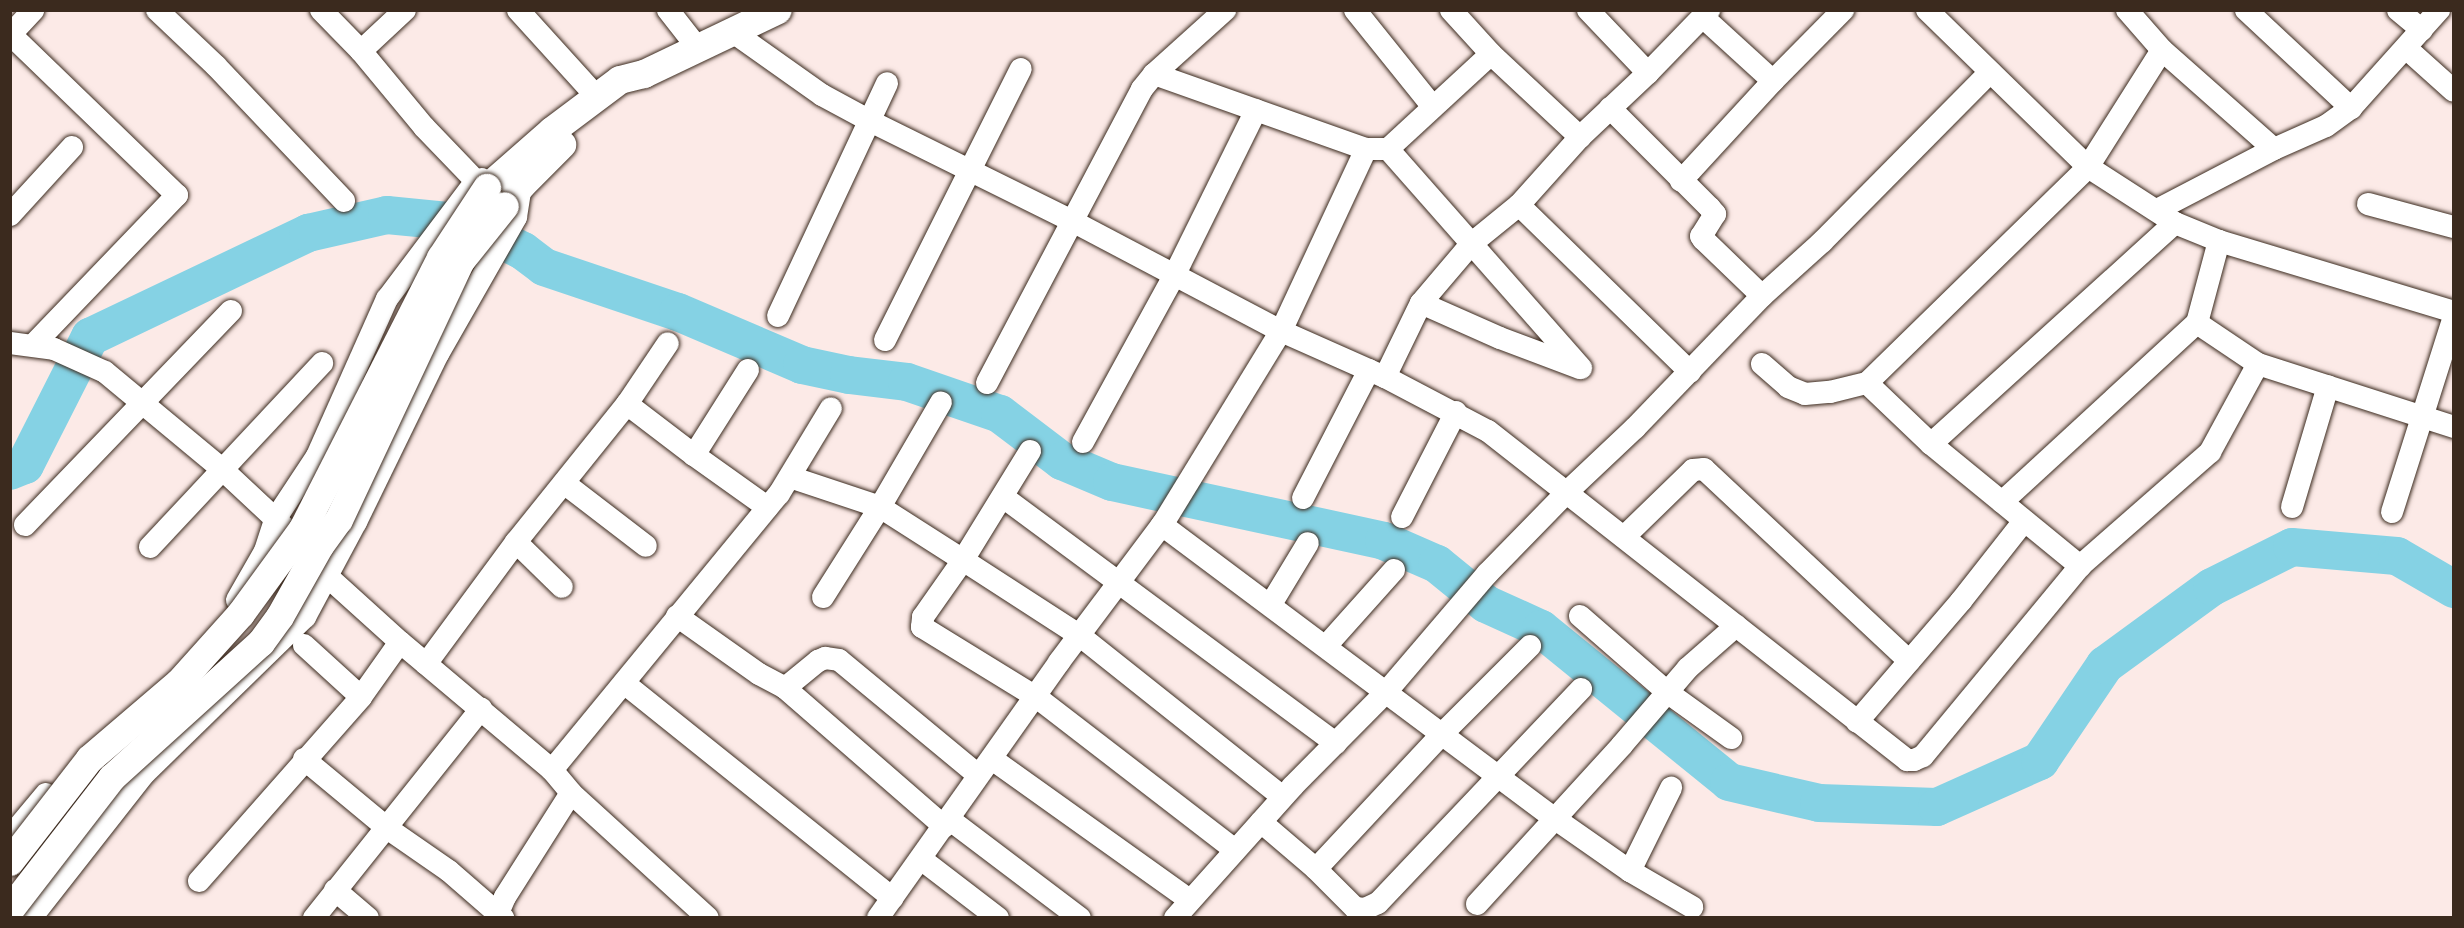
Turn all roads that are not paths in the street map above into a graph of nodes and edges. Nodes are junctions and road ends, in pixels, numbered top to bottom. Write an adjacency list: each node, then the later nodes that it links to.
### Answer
1 (33, 10): 21 (street)
2 (157, 10): 50 (street)
3 (321, 10): 25 (street)
4 (405, 10): 25 (street)
5 (518, 10): 35 (street)
6 (668, 10): 22 (street)
7 (778, 10): 20 (main road)
8 (1225, 10): 31 (street)
9 (1356, 10): 36 (street)
10 (1451, 10): 26 (street)
11 (1588, 10): 29 (street)
12 (1843, 10): 32 (street)
13 (1927, 10): 28 (street)
14 (2127, 10): 24 (street)
15 (2246, 10): 38 (street)
16 (2398, 10): 19 (street)
17 (2439, 10): 19 (street)
18 (1706, 14): 29 (street); 32 (street)
19 (2422, 30): 23 (street)
20 (733, 32): 22 (main road); 40 (street)
21 (11, 35): 69 (street)
22 (697, 47): 30 (main road)
23 (2406, 48): 34 (street); 38 (street)
24 (2162, 50): 44 (street); 45 (street)
25 (361, 51): 48 (street)
26 (1491, 54): 36 (street); 41 (street)
27 (1021, 69): 46 (street)
28 (1990, 72): 45 (street); 59 (street)
29 (1648, 73): 37 (street)
30 (644, 74): 35 (main road); 48 (main road)
31 (1154, 74): 39 (street); 54 (street)
32 (1773, 81): 47 (street)
33 (887, 83): 40 (street)
34 (2454, 92)
35 (597, 97): 48 (main road)
36 (1433, 108): 43 (street)
37 (1610, 108): 41 (street); 47 (street)
38 (2351, 108): 44 (street)
39 (1256, 110): 43 (street); 58 (street)
40 (870, 121): 46 (street); 63 (street)
41 (1580, 137): 52 (street)
42 (72, 147): 49 (street)
43 (1377, 149): 57 (street); 65 (street)
44 (2274, 149): 53 (street)
45 (2088, 167): 53 (street); 77 (street)
46 (969, 171): 54 (street); 66 (street)
47 (1681, 181): 59 (street)
48 (498, 191): 103 (street); 114 (street); 157 (main road, bridge); 165 (main road, bridge)
49 (14, 199)
50 (344, 201)
51 (2368, 204): 55 (street)
52 (1519, 205): 57 (street); 74 (street)
53 (2166, 217): 56 (street); 87 (street)
54 (1074, 222): 58 (street); 76 (street)
55 (2454, 227)
56 (2219, 241): 62 (street); 64 (street)
57 (1471, 244): 60 (street); 60 (street)
58 (1174, 276): 65 (street); 86 (street)
59 (1762, 296): 74 (street)
60 (1420, 303): 75 (street)
61 (231, 310): 81 (street)
62 (2454, 314): 84 (street)
63 (778, 316)
64 (2197, 323): 72 (street); 96 (street)
65 (1281, 331): 75 (street); 101 (street)
66 (885, 340)
67 (10, 343): 69 (street)
68 (668, 343): 80 (street)
69 (44, 347): 81 (street)
70 (322, 363): 90 (street)
71 (1762, 364): 77 (street)
72 (2258, 364): 78 (street); 112 (street)
73 (748, 370): 89 (street)
74 (1690, 372): 93 (street)
75 (1377, 374): 83 (street); 95 (street)
76 (987, 383)
77 (1867, 383): 87 (street)
78 (2328, 386): 84 (street); 99 (street)
79 (941, 402): 98 (street)
80 (627, 404): 89 (street); 92 (street)
81 (142, 405): 90 (street); 105 (street)
82 (831, 408): 91 (street)
83 (1456, 412): 93 (street); 102 (street)
84 (2421, 416): 85 (street); 100 (street)
85 (2454, 427)
86 (1083, 442)
87 (1931, 444): 96 (street)
88 (1030, 451): 94 (street)
89 (694, 454): 97 (street)
90 (224, 470): 103 (street); 110 (street)
91 (790, 477): 97 (street); 98 (street)
92 (564, 483): 107 (street); 109 (street)
93 (1566, 493): 106 (street); 132 (street)
94 (1003, 497): 111 (street); 115 (street)
95 (1304, 498)
96 (2002, 502): 104 (street)
97 (767, 507): 119 (street)
98 (880, 507): 111 (street); 117 (street)
99 (2292, 507)
100 (2392, 512)
101 (1166, 516): 115 (street); 118 (street)
102 (1402, 517)
103 (276, 518): 114 (street); 138 (street)
104 (2024, 521): 112 (street); 127 (street)
105 (25, 525)
106 (1624, 537): 121 (street); 127 (street)
107 (516, 542): 116 (street); 128 (street)
108 (1308, 543): 118 (street)
109 (646, 546)
110 (150, 547)
111 (963, 560): 122 (street); 135 (street)
112 (2080, 566): 137 (street)
113 (1394, 570): 125 (street)
114 (326, 578): 123 (street); 145 (street)
115 (1118, 582): 122 (street); 141 (street)
116 (562, 587)
117 (823, 597)
118 (1271, 604): 125 (street)
119 (677, 616): 129 (street); 130 (street)
120 (1580, 616): 133 (street)
121 (1736, 626): 133 (street); 137 (street)
122 (1079, 634): 135 (street); 149 (street)
123 (400, 642): 128 (street); 134 (street)
124 (304, 645): 134 (street)
125 (1326, 646): 132 (street)
126 (1530, 646): 139 (street)
127 (1910, 661): 137 (street)
128 (426, 664): 136 (street)
129 (624, 683): 144 (street); 162 (street)
130 (785, 688): 143 (street); 152 (street)
131 (1581, 689): 146 (street)
132 (1387, 691): 139 (street); 141 (street)
133 (1667, 692): 140 (street); 150 (street)
134 (361, 697): 142 (street)
135 (1036, 697): 143 (street); 155 (street)
136 (481, 710): 144 (street); 153 (street)
137 (1857, 722)
138 (103, 735): 145 (street); 154 (street)
139 (1441, 735): 146 (street); 158 (street)
140 (1731, 738)
141 (1336, 743): 149 (street)
142 (304, 759): 153 (street); 160 (street)
143 (985, 767): 152 (street); 166 (street)
144 (552, 770): 148 (street)
145 (144, 774): 168 (street)
146 (1498, 776): 150 (street); 158 (street)
147 (1671, 788): 159 (street)
148 (571, 793): 167 (street); 171 (street)
149 (1283, 797): 151 (street)
150 (1554, 818): 159 (street); 163 (street)
151 (1261, 822): 155 (street); 158 (street)
152 (947, 823): 156 (street); 174 (street)
153 (387, 828): 161 (street); 167 (street)
154 (10, 837)
155 (1235, 850): 166 (street)
156 (921, 859): 162 (street); 173 (street)
157 (10, 862)
158 (1316, 869)
159 (1630, 871): 164 (street)
160 (199, 881)
161 (335, 890): 169 (street); 170 (street)
162 (892, 897): 172 (street)
163 (1477, 904)
164 (1692, 907)
165 (10, 910)
166 (1182, 912)
167 (499, 916)
168 (31, 918)
169 (314, 918)
170 (368, 918)
171 (708, 918)
172 (878, 918)
173 (998, 918)
174 (1080, 918)

